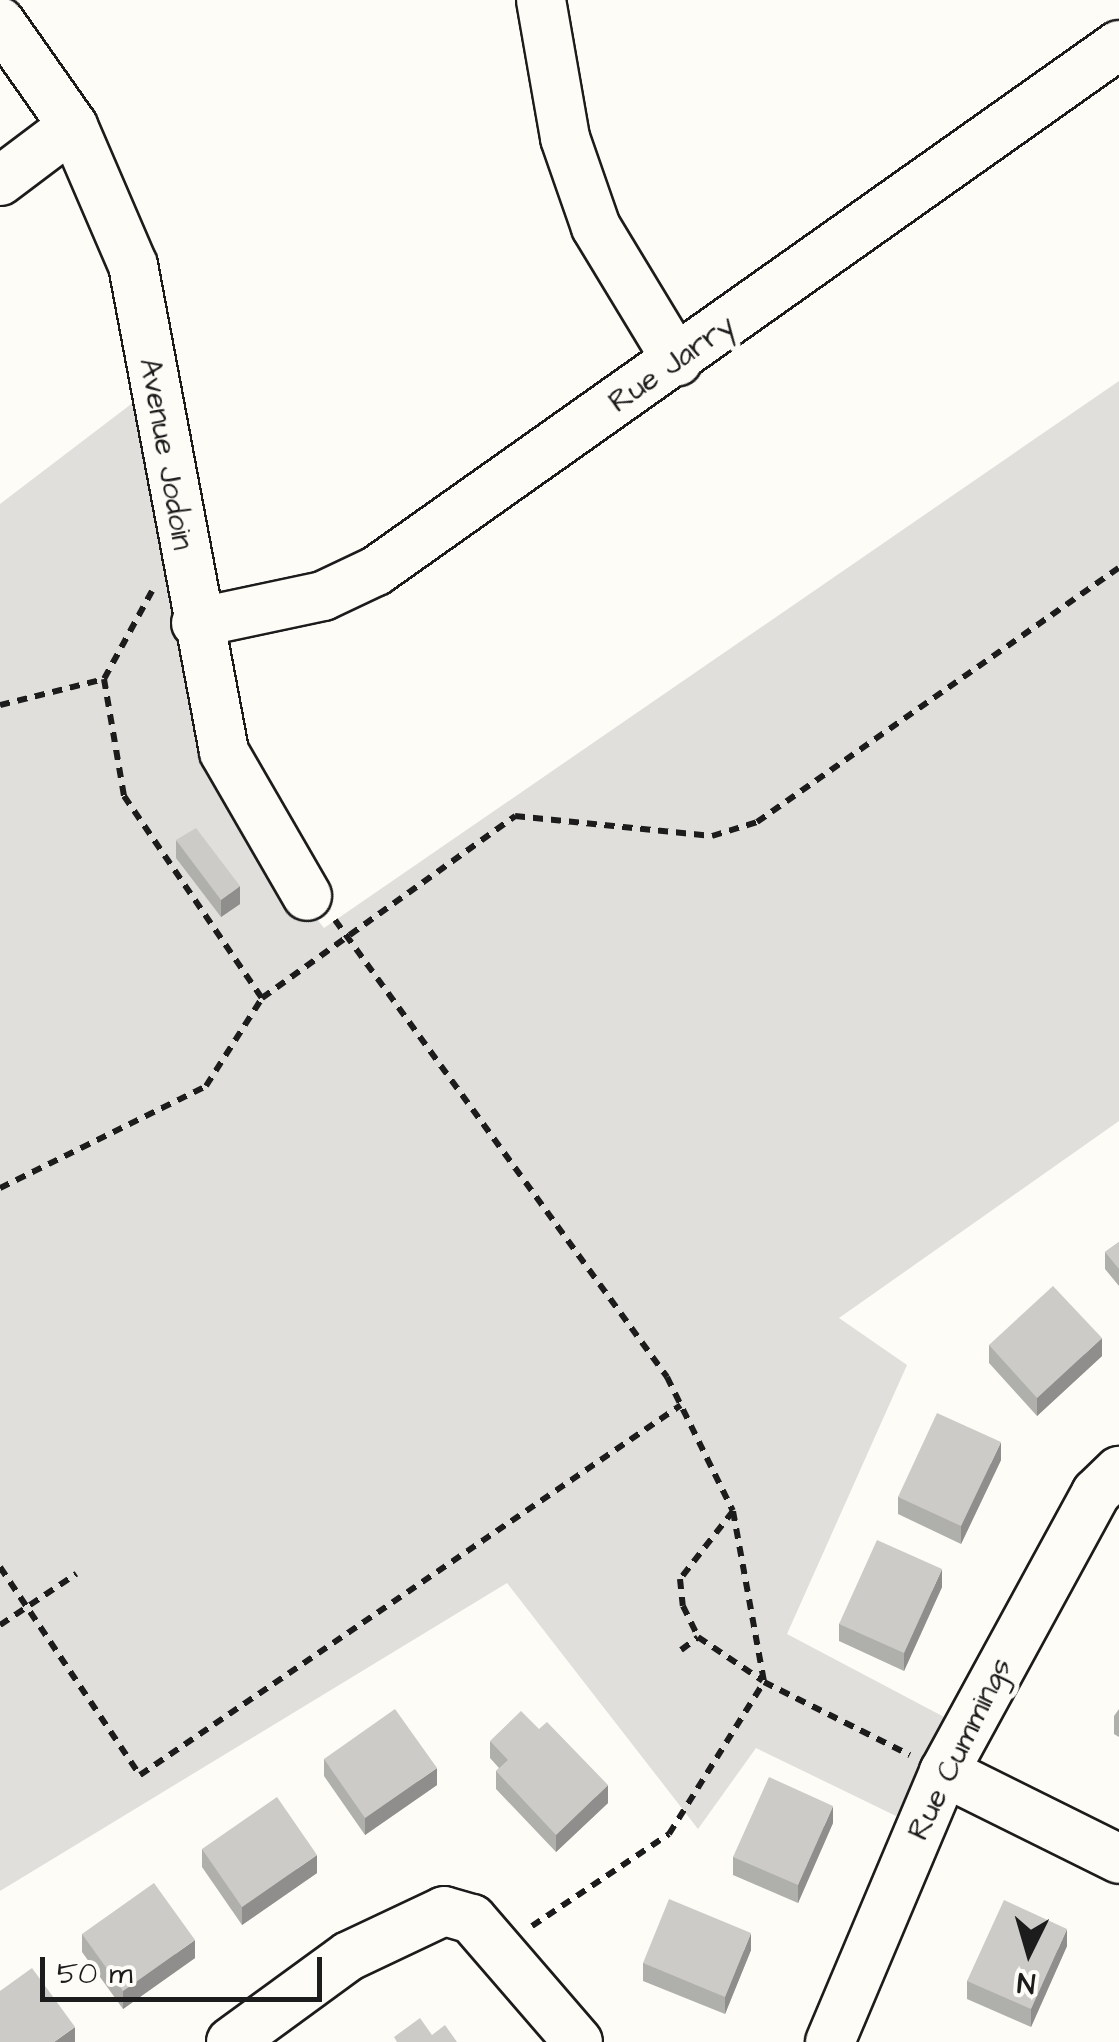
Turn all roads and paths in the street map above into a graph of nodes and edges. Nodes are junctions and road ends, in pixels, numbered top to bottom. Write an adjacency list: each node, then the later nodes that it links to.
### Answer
1 (541, 0): 6 (street)
2 (0, 22): 4 (street, Avenue Jodoin)
3 (1119, 46): 6 (street, Rue Jarry)
4 (73, 126): 5 (street); 7 (street, Avenue Jodoin)
5 (0, 181)
6 (677, 361): 9 (street, Rue Jarry)
7 (181, 537): 9 (street, Avenue Jodoin); 10 (path)
8 (1119, 568): 13 (path)
9 (196, 623): 12 (street, Avenue Jodoin)
10 (104, 679): 11 (path); 14 (path)
11 (0, 705)
12 (307, 896)
13 (349, 932): 14 (path); 16 (path)
14 (262, 998): 15 (path)
15 (0, 1188)
16 (681, 1405): 18 (path); 21 (path)
17 (1119, 1471): 26 (street, Rue Cummings)
18 (734, 1510): 23 (path); 25 (path)
19 (0, 1566): 21 (path)
20 (76, 1574): 21 (path)
21 (26, 1607): 22 (path)
22 (0, 1624)
23 (698, 1637): 24 (path); 25 (path)
24 (681, 1650)
25 (764, 1682): 26 (path); 28 (path)
26 (944, 1772): 27 (street); 31 (street, Rue Cummings)
27 (1119, 1859)
28 (498, 1949): 29 (street); 30 (street)
29 (231, 2042)
30 (578, 2042)
31 (830, 2042)

